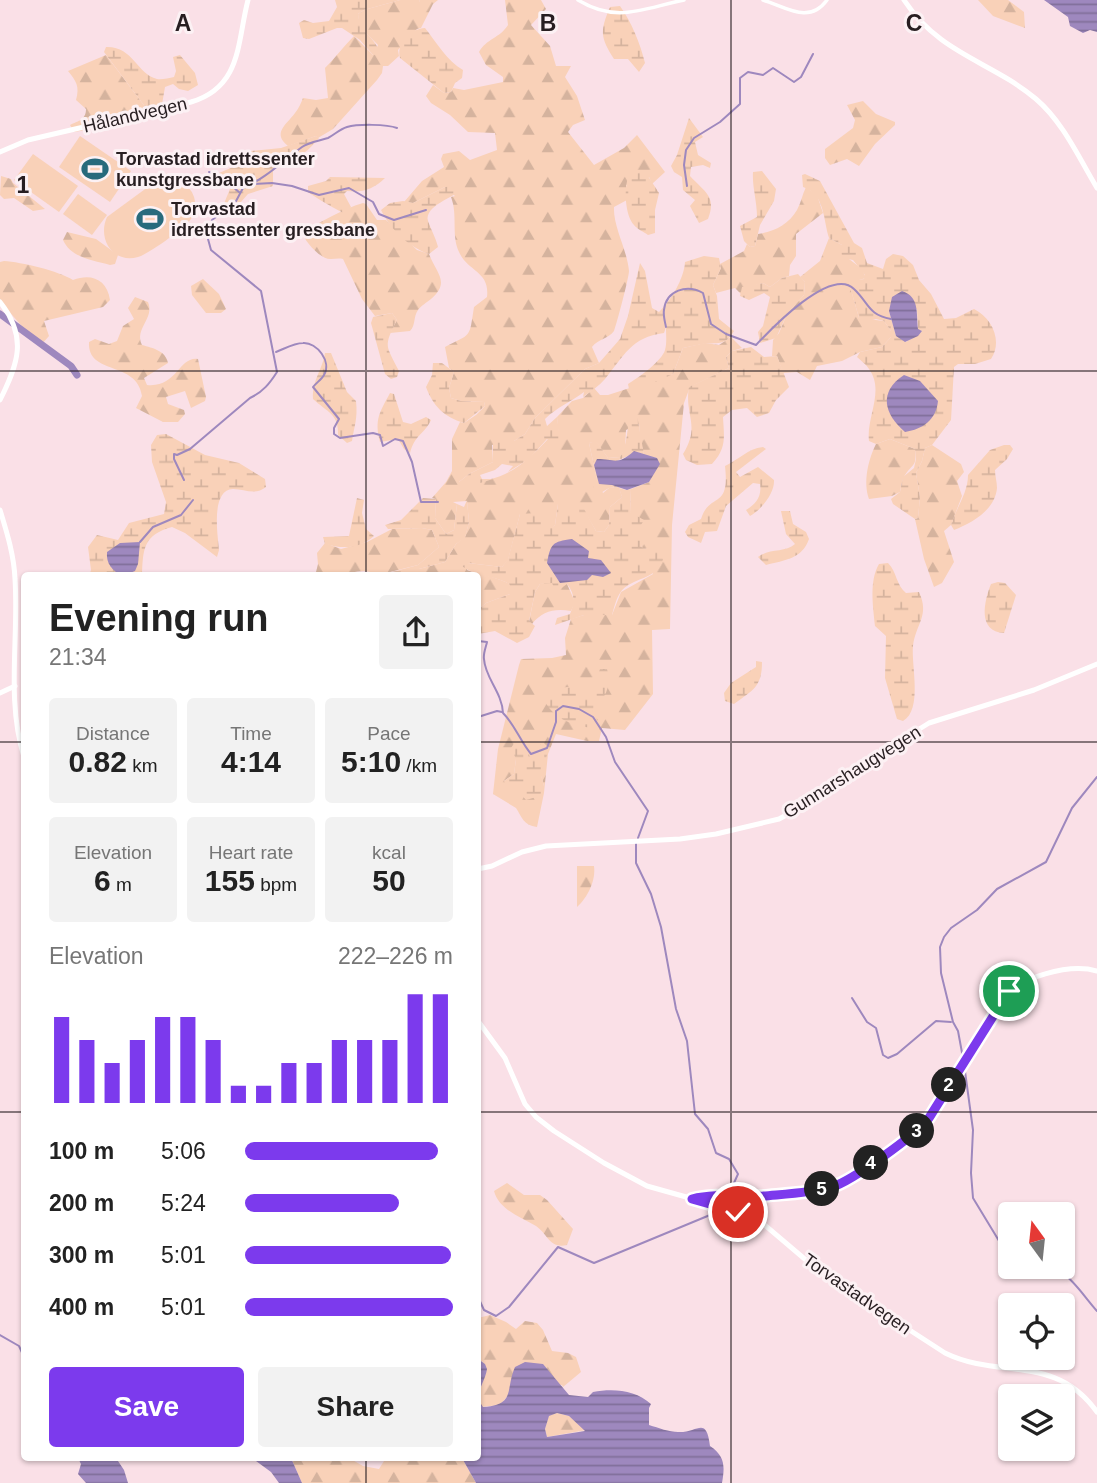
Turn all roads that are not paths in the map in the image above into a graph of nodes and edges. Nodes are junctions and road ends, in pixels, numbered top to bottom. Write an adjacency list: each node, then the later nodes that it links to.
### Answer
1 (248, 0): 7 (main road, Hålandvegen)
2 (578, 0): 3 (street)
3 (684, 0)
4 (763, 0): 5 (street)
5 (827, 0)
6 (904, 0): 8 (main road)
7 (0, 152)
8 (1097, 188)
9 (0, 302): 10 (main road)
10 (0, 400)
11 (0, 510): 13 (main road)
12 (1097, 664): 16 (main road, Gunnarshaugvegen)
13 (15, 686): 14 (main road); 15 (main road)
14 (0, 693)
15 (21, 745)
16 (481, 868)
17 (1097, 971): 19 (main road)
18 (481, 1025): 19 (main road, Torvastadvegen)
19 (692, 1199): 20 (main road, Torvastadvegen)
20 (1097, 1412)

